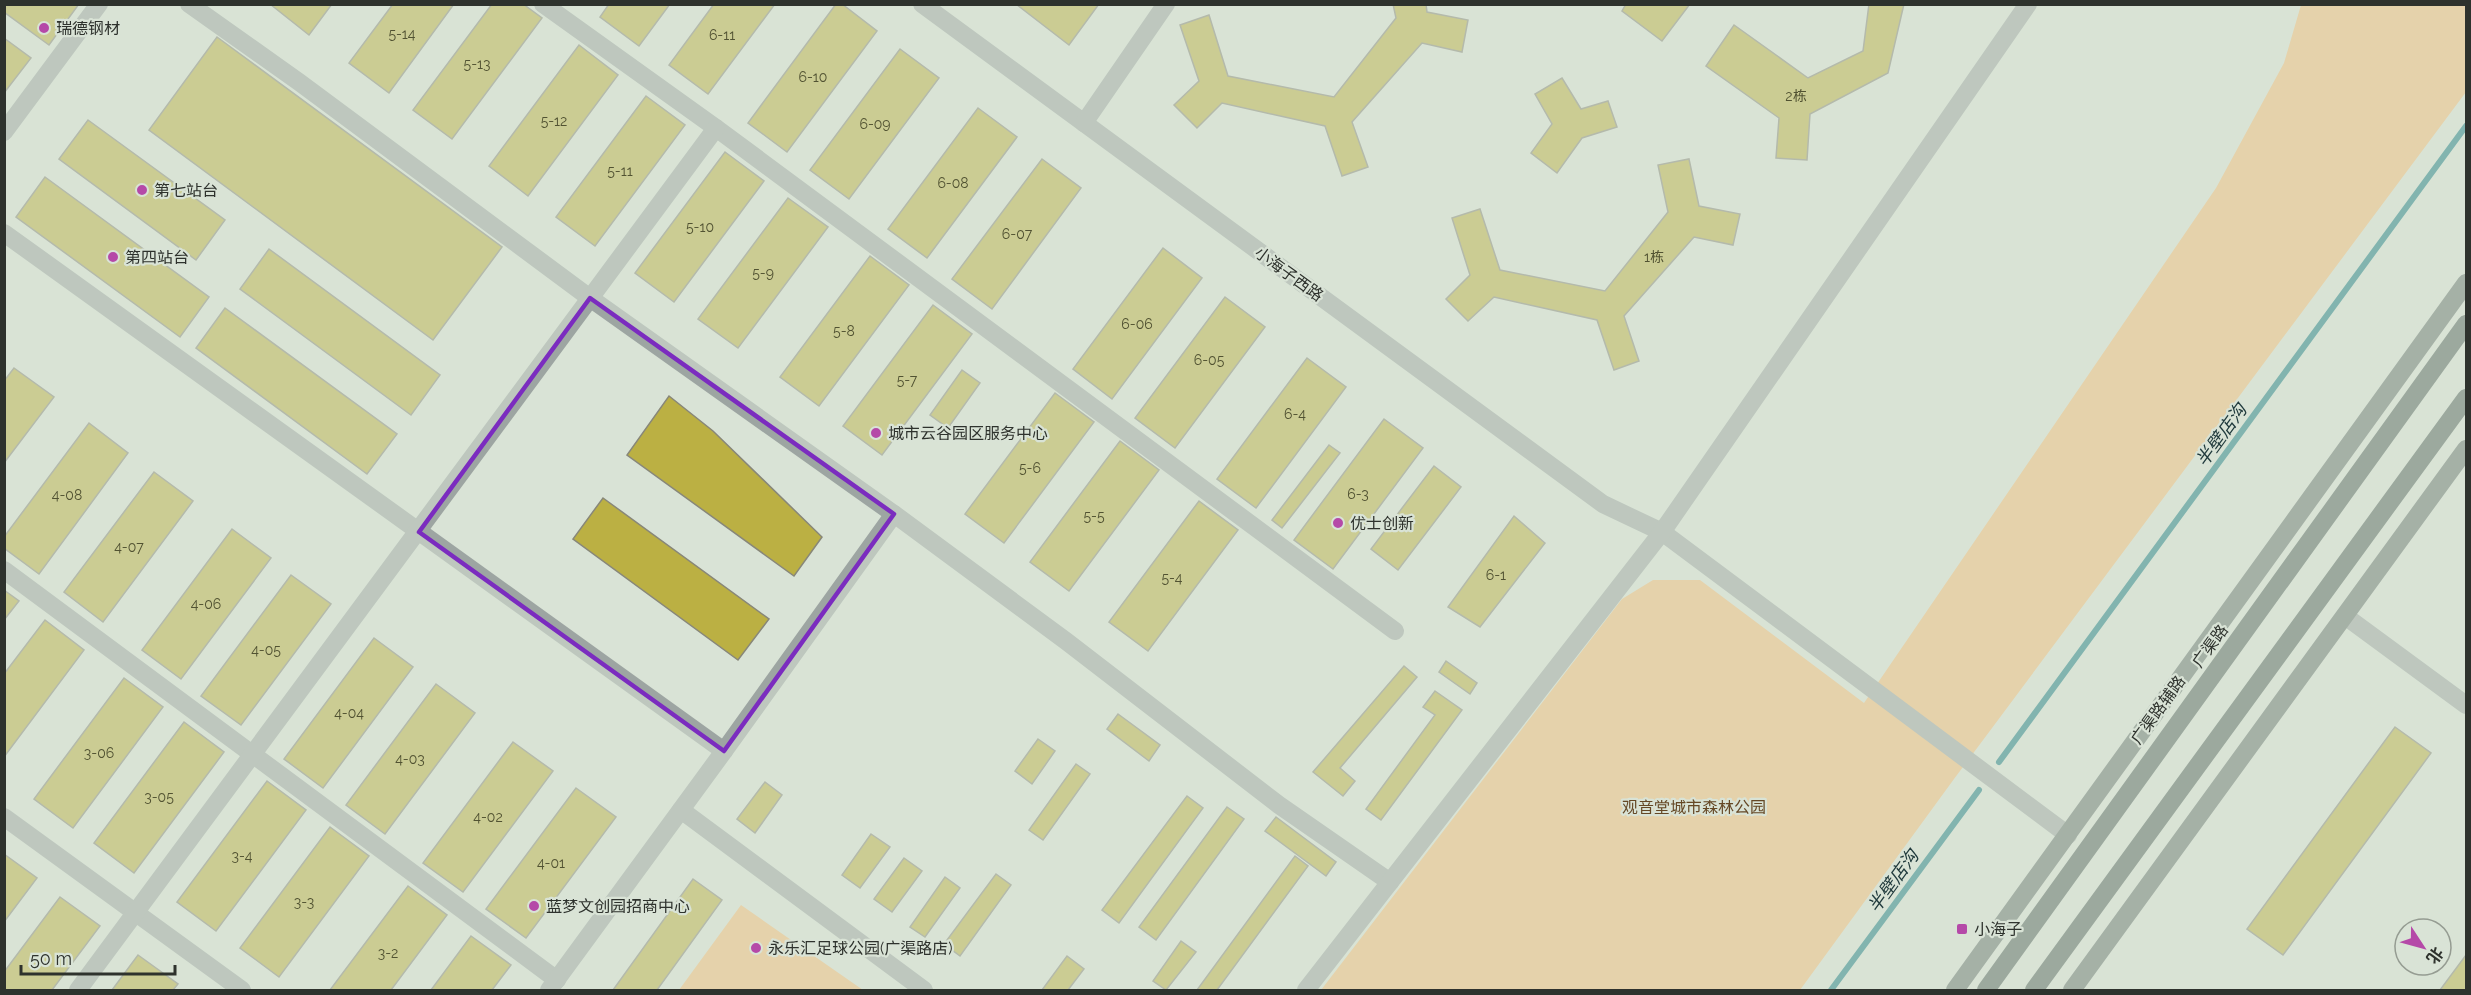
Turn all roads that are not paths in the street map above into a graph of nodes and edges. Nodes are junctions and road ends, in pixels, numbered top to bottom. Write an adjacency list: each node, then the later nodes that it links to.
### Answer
1 (99, 4): 9 (street)
2 (189, 4): 12 (street)
3 (543, 4): 8 (street)
4 (922, 4): 7 (street, 小海子西路)
5 (1166, 4): 7 (street)
6 (2028, 4): 18 (street)
7 (1084, 123): 18 (street, 小海子西路)
8 (716, 128): 12 (street); 21 (street)
9 (4, 132)
10 (4, 233): 17 (street)
11 (2466, 284): 27 (main road, 广渠路辅路)
12 (590, 298): 16 (street); 17 (street)
13 (2466, 324): 36 (highway, 广渠路)
14 (2466, 398): 37 (highway)
15 (2466, 449): 20 (main road)
16 (894, 514): 23 (street); 28 (street)
17 (419, 532): 23 (street); 24 (street)
18 (1662, 532): 27 (street, 小海子西路); 28 (street)
19 (4, 570): 24 (street)
20 (2345, 616): 22 (street); 38 (main road)
21 (1395, 631)
22 (2466, 705)
23 (724, 751): 25 (street)
24 (252, 754): 29 (street); 30 (street)
25 (681, 810): 30 (street); 33 (street)
26 (4, 817): 29 (street)
27 (2068, 835): 35 (main road, 广渠路辅路)
28 (1390, 882): 34 (street)
29 (136, 913): 31 (street); 32 (street)
30 (553, 985)
31 (78, 990)
32 (242, 990)
33 (924, 990)
34 (1306, 990)
35 (1955, 990)
36 (1986, 990)
37 (2034, 990)
38 (2072, 990)

